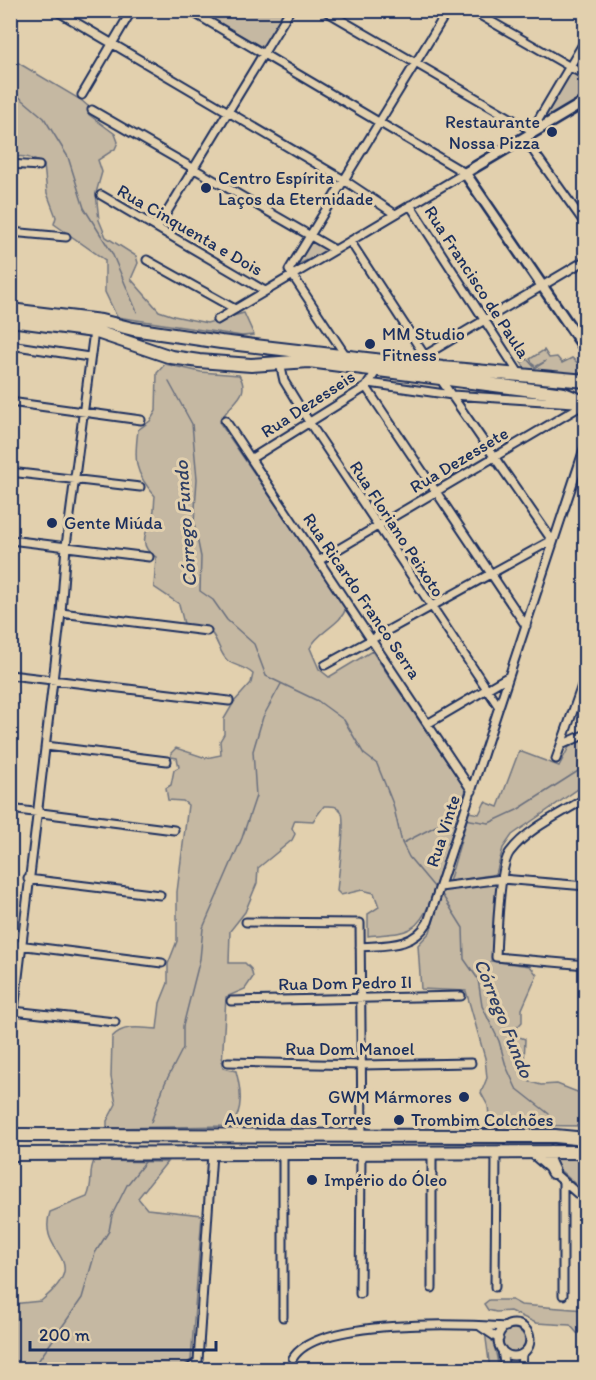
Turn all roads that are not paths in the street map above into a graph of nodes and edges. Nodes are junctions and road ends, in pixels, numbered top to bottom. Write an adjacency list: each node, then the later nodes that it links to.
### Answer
1 (54, 10): 9 (street)
2 (132, 10): 9 (street)
3 (189, 10): 10 (street)
4 (290, 10): 10 (street)
5 (324, 10): 11 (street)
6 (448, 10): 11 (street)
7 (471, 10): 12 (street)
8 (585, 39): 12 (street)
9 (112, 44): 14 (street); 17 (street)
10 (263, 53): 17 (street); 18 (street)
11 (417, 63): 18 (street); 19 (street)
12 (568, 66): 13 (street); 19 (street)
13 (585, 76)
14 (82, 95)
15 (584, 104): 19 (street)
16 (92, 110): 22 (street)
17 (228, 111): 22 (street); 24 (street)
18 (380, 124): 23 (street); 24 (street)
19 (529, 134): 23 (street); 28 (street)
20 (10, 164): 21 (street)
21 (39, 166)
22 (193, 170): 29 (street); 31 (street)
23 (465, 173): 26 (street); 38 (street)
24 (344, 180): 27 (street); 31 (street)
25 (101, 195): 29 (street, Rua Cinquenta e Dois)
26 (410, 206): 27 (street); 44 (street, Rua Francisco de Paula)
27 (395, 214): 33 (street)
28 (585, 225)
29 (158, 227): 39 (street, Rua Cinquenta e Dois)
30 (10, 232): 32 (street)
31 (309, 236): 34 (street); 37 (street)
32 (66, 237)
33 (350, 241): 34 (street); 49 (street)
34 (335, 250): 37 (street)
35 (147, 260): 40 (street)
36 (585, 260): 38 (street)
37 (292, 275): 39 (street); 50 (street)
38 (542, 286): 44 (street); 48 (street)
39 (265, 291): 40 (street)
40 (235, 309): 43 (street)
41 (10, 310): 46 (main road)
42 (10, 320): 45 (main road)
43 (217, 320)
44 (484, 321): 49 (street); 57 (street, Rua Francisco de Paula)
45 (94, 331): 51 (street); 53 (main road)
46 (226, 342): 50 (main road); 53 (main road)
47 (10, 345): 51 (street)
48 (585, 350)
49 (427, 355): 54 (street); 55 (street)
50 (346, 356): 54 (main road)
51 (90, 357): 64 (street)
52 (280, 363): 53 (main road); 56 (main road); 67 (street, Rua Floriano Peixoto)
53 (227, 364)
54 (412, 364): 55 (main road)
55 (438, 367): 57 (main road)
56 (377, 370): 58 (main road); 60 (street, Rua Dezesseis)
57 (520, 375): 59 (main road)
58 (441, 380): 61 (street); 63 (main road)
59 (585, 382): 63 (main road)
60 (368, 385): 61 (street); 67 (street, Rua Dezesseis); 74 (street)
61 (452, 395): 63 (street); 69 (street)
62 (10, 402): 64 (street)
63 (582, 402): 69 (street, Rua Dezessete)
64 (82, 412): 65 (street); 72 (street)
65 (141, 420)
66 (225, 420): 70 (street, Rua Ricardo Franco Serra)
67 (309, 422): 70 (street, Rua Dezesseis); 75 (street, Rua Floriano Peixoto)
68 (585, 443): 76 (street, Rua Vinte)
69 (493, 457): 74 (street, Rua Dezessete); 76 (street)
70 (252, 458): 80 (street, Rua Ricardo Franco Serra)
71 (10, 472): 72 (street)
72 (76, 479): 73 (street); 78 (street)
73 (140, 487)
74 (435, 492): 75 (street, Rua Dezessete); 81 (street)
75 (378, 526): 80 (street, Rua Dezessete); 82 (street, Rua Floriano Peixoto)
76 (554, 539): 81 (street); 84 (street, Rua Vinte)
77 (10, 540): 78 (street)
78 (66, 546): 79 (street); 83 (street)
79 (149, 557)
80 (320, 560): 86 (street, Rua Ricardo Franco Serra)
81 (491, 574): 82 (street); 84 (street)
82 (430, 607): 86 (street); 92 (street, Rua Floriano Peixoto)
83 (61, 613): 85 (street); 91 (street)
84 (526, 626): 90 (street, Rua Vinte)
85 (207, 631)
86 (372, 639): 87 (street); 95 (street, Rua Ricardo Franco Serra)
87 (325, 665)
88 (585, 674): 97 (street)
89 (10, 675): 91 (street)
90 (509, 676): 92 (street); 94 (street, Rua Vinte)
91 (51, 681): 93 (street); 98 (street)
92 (487, 689): 94 (street, Rua Floriano Peixoto); 95 (street)
93 (229, 701)
94 (499, 707): 101 (street, Rua Vinte)
95 (429, 723): 101 (street, Rua Ricardo Franco Serra)
96 (585, 734): 97 (street)
97 (561, 745): 99 (street)
98 (46, 746): 100 (street); 106 (street)
99 (556, 759)
100 (167, 761)
101 (472, 791): 111 (street, Rua Vinte)
102 (585, 798): 103 (street)
103 (573, 806): 104 (street); 109 (street)
104 (585, 807)
105 (10, 809): 106 (street)
106 (36, 813): 107 (street); 108 (street)
107 (174, 830)
108 (28, 879): 112 (street); 115 (street)
109 (502, 879): 110 (street); 111 (street); 118 (street)
110 (585, 886)
111 (440, 888): 116 (street, Rua Vinte)
112 (160, 895)
113 (246, 922): 116 (street)
114 (10, 944): 115 (street)
115 (21, 945): 117 (street); 122 (street)
116 (360, 947): 120 (street)
117 (162, 963)
118 (585, 964)
119 (461, 996): 120 (street, Rua Dom Pedro II)
120 (361, 998): 121 (street, Rua Dom Pedro II); 127 (street)
121 (231, 1001)
122 (14, 1011): 123 (street); 124 (street)
123 (116, 1022)
124 (10, 1045)
125 (228, 1062): 127 (street, Rua Dom Manoel)
126 (471, 1063): 127 (street, Rua Dom Manoel)
127 (362, 1065): 129 (street)
128 (10, 1135): 129 (main road, Avenida das Torres)
129 (362, 1137): 131 (main road, Avenida das Torres)
130 (585, 1137): 131 (main road, Avenida das Torres)
131 (406, 1138): 139 (main road)
132 (432, 1152): 133 (main road, Avenida das Torres); 139 (main road, Avenida das Torres); 146 (street)
133 (496, 1152): 134 (main road, Avenida das Torres); 145 (street)
134 (530, 1152): 135 (main road, Avenida das Torres); 142 (street)
135 (551, 1152): 136 (main road, Avenida das Torres); 142 (main road)
136 (585, 1152)
137 (283, 1153): 138 (main road, Avenida das Torres); 141 (main road, Avenida das Torres); 149 (street)
138 (361, 1153): 139 (main road, Avenida das Torres); 147 (street)
139 (385, 1153)
140 (10, 1154): 141 (main road, Avenida das Torres)
141 (212, 1154): 156 (street)
142 (553, 1172): 143 (street)
143 (563, 1181): 144 (street); 148 (street)
144 (585, 1201)
145 (495, 1287)
146 (432, 1288)
147 (360, 1294)
148 (563, 1295)
149 (283, 1317)
150 (477, 1325): 151 (street); 152 (street); 155 (street)
151 (506, 1327): 152 (street); 154 (street)
152 (499, 1339): 153 (street)
153 (502, 1350): 154 (street); 157 (street)
154 (522, 1354): 158 (street)
155 (292, 1358)
156 (189, 1370)
157 (505, 1370)
158 (522, 1370)

